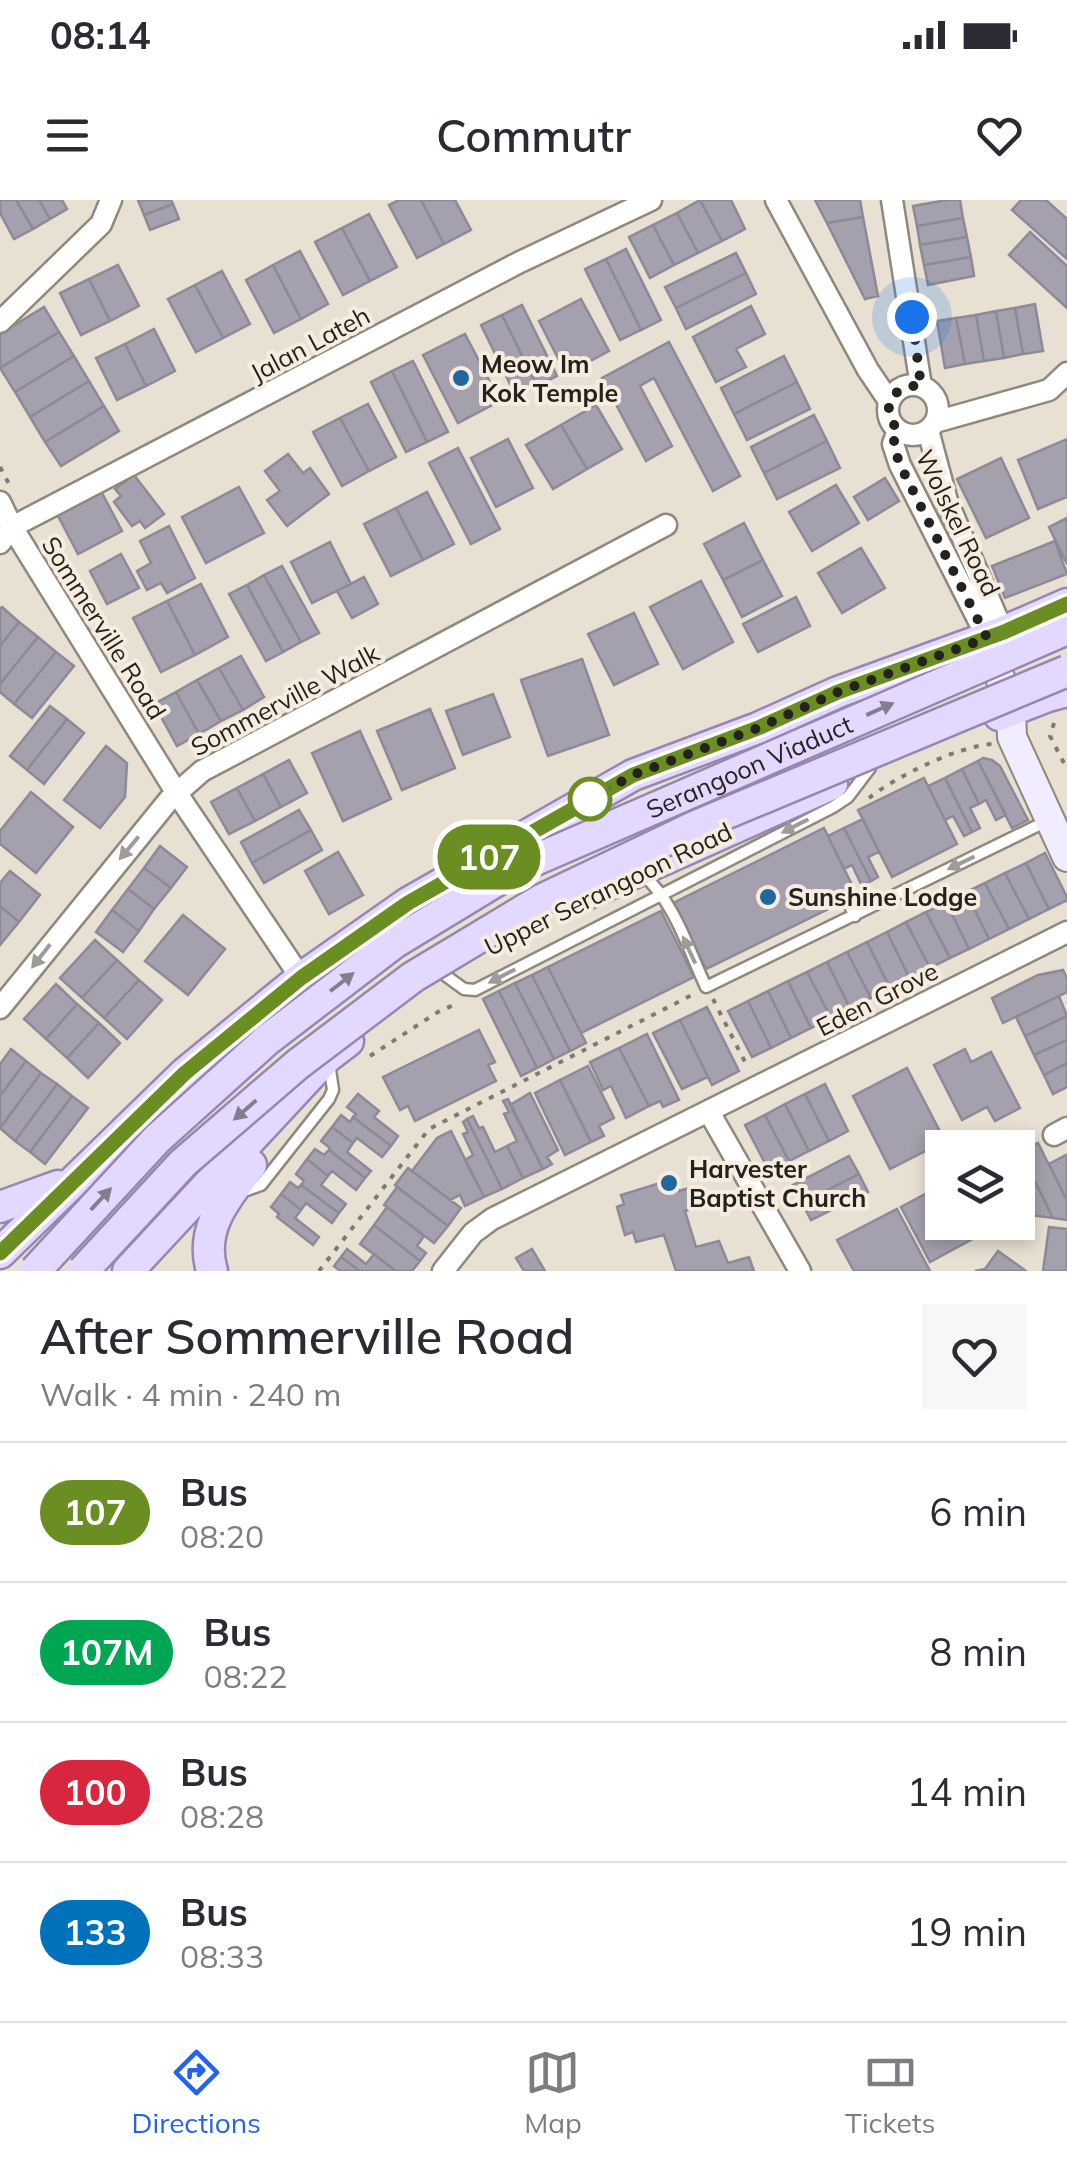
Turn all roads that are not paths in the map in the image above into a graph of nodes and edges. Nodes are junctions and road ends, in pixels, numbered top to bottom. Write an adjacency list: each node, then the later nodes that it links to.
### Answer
1 (111, 200): 5 (street)
2 (650, 200): 13 (street, Jalan Lateh)
3 (776, 200): 8 (street)
4 (892, 200): 7 (street)
5 (0, 322)
6 (1067, 373): 9 (street)
7 (921, 386): 8 (street); 9 (street)
8 (894, 396): 10 (street)
9 (932, 426): 10 (street); 16 (street, Wolskel Road)
10 (898, 430): 16 (street, Wolskel Road)
11 (0, 502): 13 (street, Sommerville Road)
12 (666, 525): 21 (street, Sommerville Walk)
13 (6, 535): 21 (street, Sommerville Road)
14 (1067, 604): 16 (main road)
15 (1067, 628): 39 (main road, Serangoon Viaduct, one-way to 15, bridge)
16 (995, 635): 19 (main road); 30 (main road)
17 (1067, 671): 41 (main road, Serangoon Viaduct, one-way to 41, bridge)
18 (1062, 704): 19 (main road, Upper Serangoon Road)
19 (1018, 707): 20 (main road, Upper Serangoon Road); 22 (main road)
20 (870, 768): 24 (main road, Upper Serangoon Road); 25 (lane, one-way to 25)
21 (176, 792): 30 (street, Sommerville Road); 31 (street, Sommerville Walk, one-way to 31)
22 (1058, 820): 23 (main road); 27 (lane, one-way to 27)
23 (1067, 857)
24 (638, 871): 25 (lane); 29 (main road, Upper Serangoon Road)
25 (662, 893): 27 (lane, one-way to 25); 29 (lane, one-way to 29)
26 (847, 900): 27 (lane)
27 (855, 916)
28 (1067, 932): 34 (street, Eden Grove)
29 (442, 973): 32 (main road, Upper Serangoon Road)
30 (301, 978): 35 (main road)
31 (0, 1008)
32 (330, 1070): 33 (main road, Upper Serangoon Road); 36 (lane)
33 (291, 1099): 36 (main road); 43 (main road, Upper Serangoon Road)
34 (709, 1112): 45 (street, Eden Grove); 46 (street)
35 (75, 1179): 37 (main road); 38 (main road)
36 (222, 1204): 44 (main road)
37 (0, 1207)
38 (3, 1251): 40 (main road); 42 (main road)
39 (35, 1271)
40 (52, 1271)
41 (82, 1271)
42 (108, 1271)
43 (128, 1271)
44 (212, 1271)
45 (444, 1271)
46 (800, 1271)

